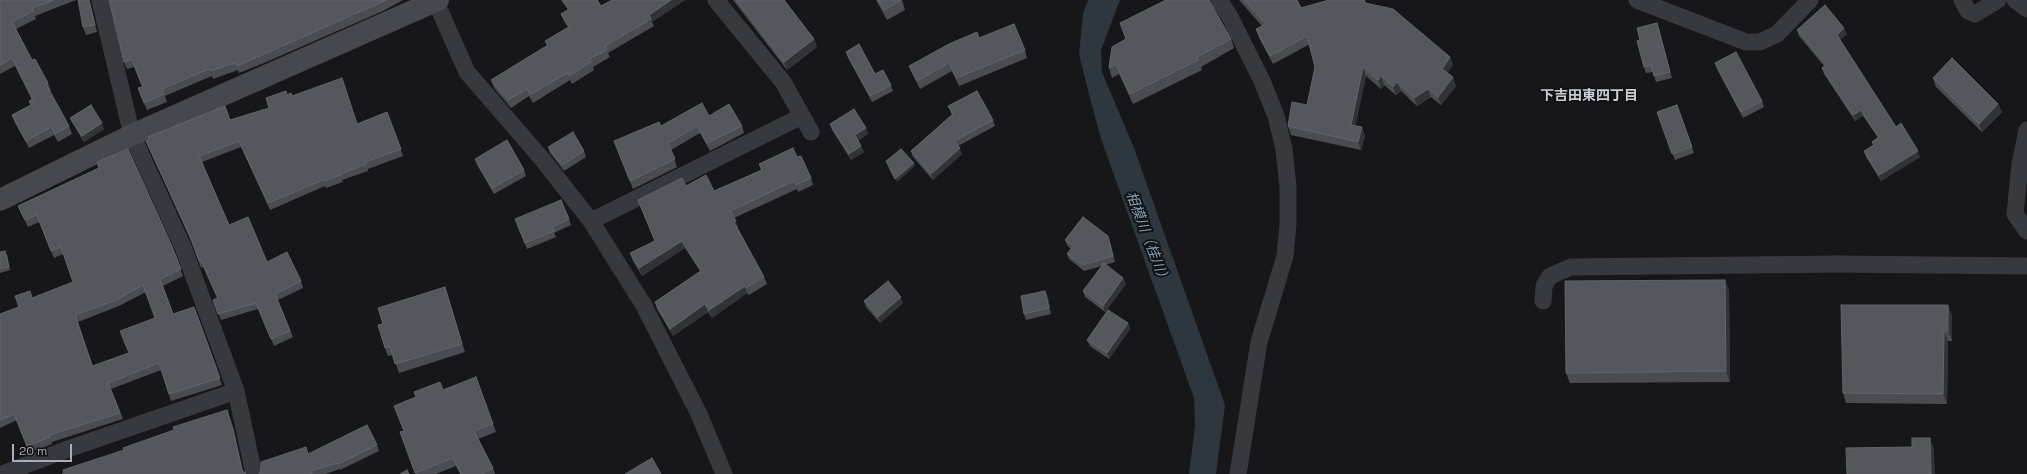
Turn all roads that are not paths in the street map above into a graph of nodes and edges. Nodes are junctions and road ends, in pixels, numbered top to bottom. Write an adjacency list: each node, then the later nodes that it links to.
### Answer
1 (100, 0): 14 (street)
2 (716, 0): 11 (street)
3 (1219, 0): 24 (street)
4 (1637, 0): 5 (street)
5 (1810, 0)
6 (1962, 0): 7 (street)
7 (1998, 0)
8 (2015, 0): 10 (street)
9 (436, 1): 14 (street); 16 (street)
10 (2027, 9)
11 (802, 116): 13 (street); 16 (street)
12 (2027, 130): 17 (street)
13 (811, 132)
14 (132, 134): 15 (street); 20 (street)
15 (0, 200)
16 (591, 221): 23 (street)
17 (2027, 231)
18 (2027, 266): 19 (street)
19 (1543, 301)
20 (236, 391): 21 (street); 22 (street)
21 (2, 474)
22 (254, 474)
23 (724, 474)
24 (1238, 474)

